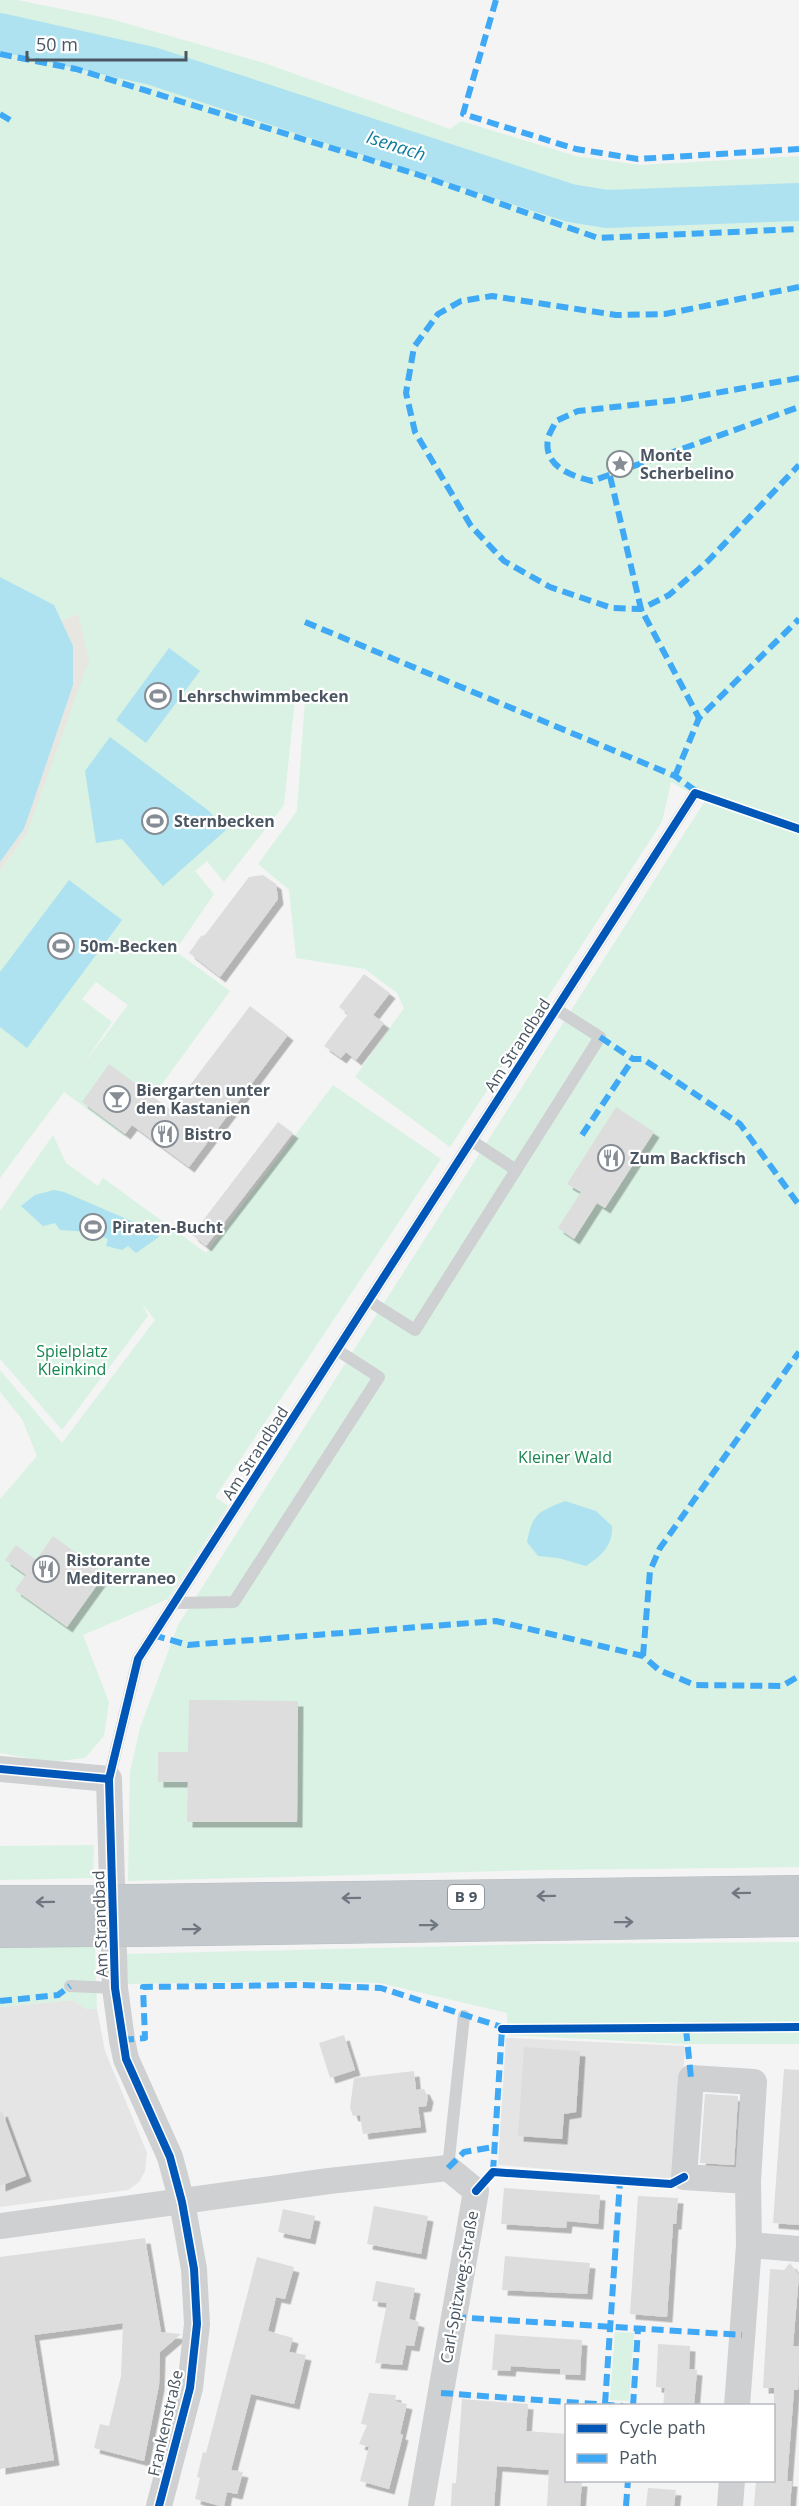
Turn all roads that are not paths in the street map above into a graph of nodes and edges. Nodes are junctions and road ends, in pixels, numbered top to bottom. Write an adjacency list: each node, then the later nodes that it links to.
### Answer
1 (695, 793): 2 (lane, Am Strandbad)
2 (556, 1009): 3 (lane, Am Strandbad); 4 (lane)
3 (472, 1141): 4 (lane); 5 (lane, Am Strandbad)
4 (516, 1170): 5 (lane)
5 (369, 1301): 6 (lane, Am Strandbad)
6 (337, 1350): 7 (lane, Am Strandbad); 7 (lane)
7 (174, 1603): 9 (lane, Am Strandbad)
8 (0, 1769): 9 (street)
9 (109, 1779): 17 (street, Am Strandbad)
10 (799, 1892): 12 (highway, B 9, one-way to 12)
11 (0, 1902): 13 (highway, B 9, one-way to 11)
12 (133, 1915): 13 (highway, B 9, bridge); 14 (highway, B 9, one-way to 14)
13 (90, 1916): 15 (highway, B 9)
14 (799, 1920)
15 (0, 1931)
16 (70, 1986): 17 (lane)
17 (115, 1988): 21 (street, Am Strandbad)
18 (464, 2016): 19 (lane)
19 (448, 2168): 21 (street); 28 (street, Carl-Spitzweg-Straße)
20 (748, 2181): 20 (street); 23 (street)
21 (182, 2202): 22 (street); 27 (street, Frankenstraße)
22 (0, 2226)
23 (749, 2245): 24 (street); 25 (street)
24 (799, 2249)
25 (737, 2404)
26 (732, 2482): 29 (street)
27 (159, 2506)
28 (421, 2506)
29 (730, 2506)

